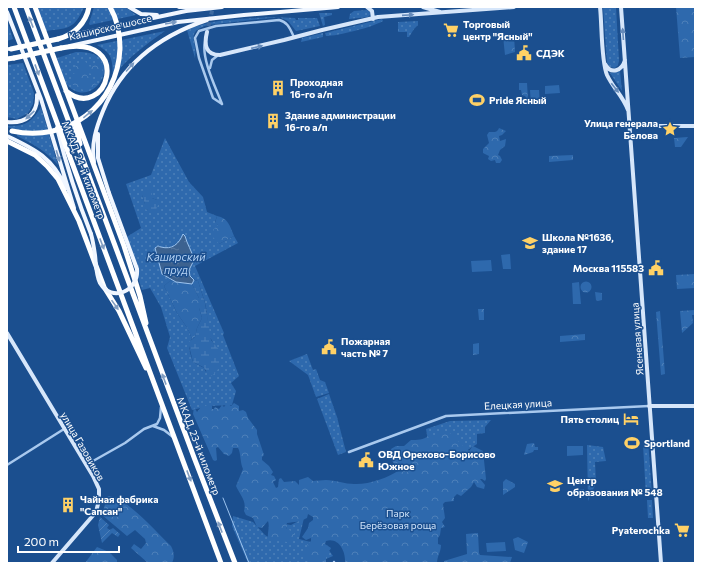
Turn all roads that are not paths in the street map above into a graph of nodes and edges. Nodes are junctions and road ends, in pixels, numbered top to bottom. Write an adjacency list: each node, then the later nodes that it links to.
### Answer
1 (14, 7): 36 (highway, МКАД, 24-й километр, one-way to 36)
2 (26, 7): 45 (highway, МКАД, 24-й километр, one-way to 2)
3 (35, 7): 33 (highway)
4 (89, 7): 24 (highway)
5 (110, 7): 42 (highway, one-way to 5, bridge)
6 (129, 7): 19 (main road)
7 (179, 7): 16 (main road)
8 (222, 7): 16 (main road, Каширское шоссе)
9 (338, 7): 20 (main road, Каширское шоссе)
10 (368, 7): 21 (main road)
11 (423, 7): 18 (main road)
12 (509, 7): 13 (main road); 18 (main road)
13 (514, 7)
14 (600, 7): 31 (main road, Ясеневая улица)
15 (621, 7): 29 (main road, Ясеневая улица, one-way to 15)
16 (212, 8): 19 (main road, Каширское шоссе)
17 (7, 12): 34 (main road)
18 (443, 12): 21 (main road, one-way to 18)
19 (166, 15): 24 (main road, Каширское шоссе)
20 (214, 18): 26 (main road, Каширское шоссе, one-way to 20); 38 (main road, one-way to 20)
21 (373, 19): 23 (main road)
22 (207, 32): 25 (main road)
23 (294, 37): 28 (main road, one-way to 23); 32 (street)
24 (61, 38): 27 (highway, Каширское шоссе, bridge)
25 (205, 40): 28 (main road); 32 (street)
26 (63, 47): 30 (highway, Каширское шоссе, bridge); 33 (highway)
27 (8, 49)
28 (220, 55): 32 (street)
29 (625, 58): 31 (main road); 37 (main road, Ясеневая улица)
30 (9, 59)
31 (604, 62): 37 (main road, Ясеневая улица, one-way to 37)
32 (210, 70)
33 (65, 90): 35 (highway)
34 (37, 92): 39 (main road, one-way to 39); 47 (main road, one-way to 47)
35 (68, 96): 45 (highway); 46 (highway)
36 (52, 110): 38 (main road, bridge); 51 (highway, МКАД, 24-й километр, one-way to 51)
37 (629, 115): 40 (main road, Ясеневая улица)
38 (101, 116): 46 (main road)
39 (7, 122)
40 (630, 126): 41 (main road); 54 (main road, Ясеневая улица)
41 (695, 126)
42 (10, 130)
43 (7, 136): 47 (main road)
44 (7, 141): 48 (highway)
45 (82, 157): 50 (highway, МКАД, 24-й километр)
46 (95, 166): 50 (highway)
47 (74, 209): 48 (main road)
48 (79, 221): 52 (highway, one-way to 52)
49 (7, 333): 57 (main road, улица Газовиков)
50 (148, 334): 64 (highway, МКАД, 23-й километр, one-way to 50)
51 (138, 339): 52 (highway, МКАД, 23-й километр)
52 (156, 388): 53 (highway, МКАД, 23-й километр)
53 (161, 402): 56 (street); 58 (highway, МКАД, 23-й километр)
54 (649, 406): 55 (main road, Елецкая улица); 59 (street, Елецкая улица); 65 (main road, Ясеневая улица)
55 (695, 406)
56 (153, 426): 58 (street); 61 (street)
57 (64, 429): 60 (street); 61 (main road, улица Газовиков)
58 (175, 439): 63 (highway, МКАД, 23-й километр, one-way to 63)
59 (349, 452)
60 (7, 465)
61 (86, 465): 62 (main road, улица Газовиков)
62 (52, 563)
63 (221, 563)
64 (235, 563)
65 (661, 563)

